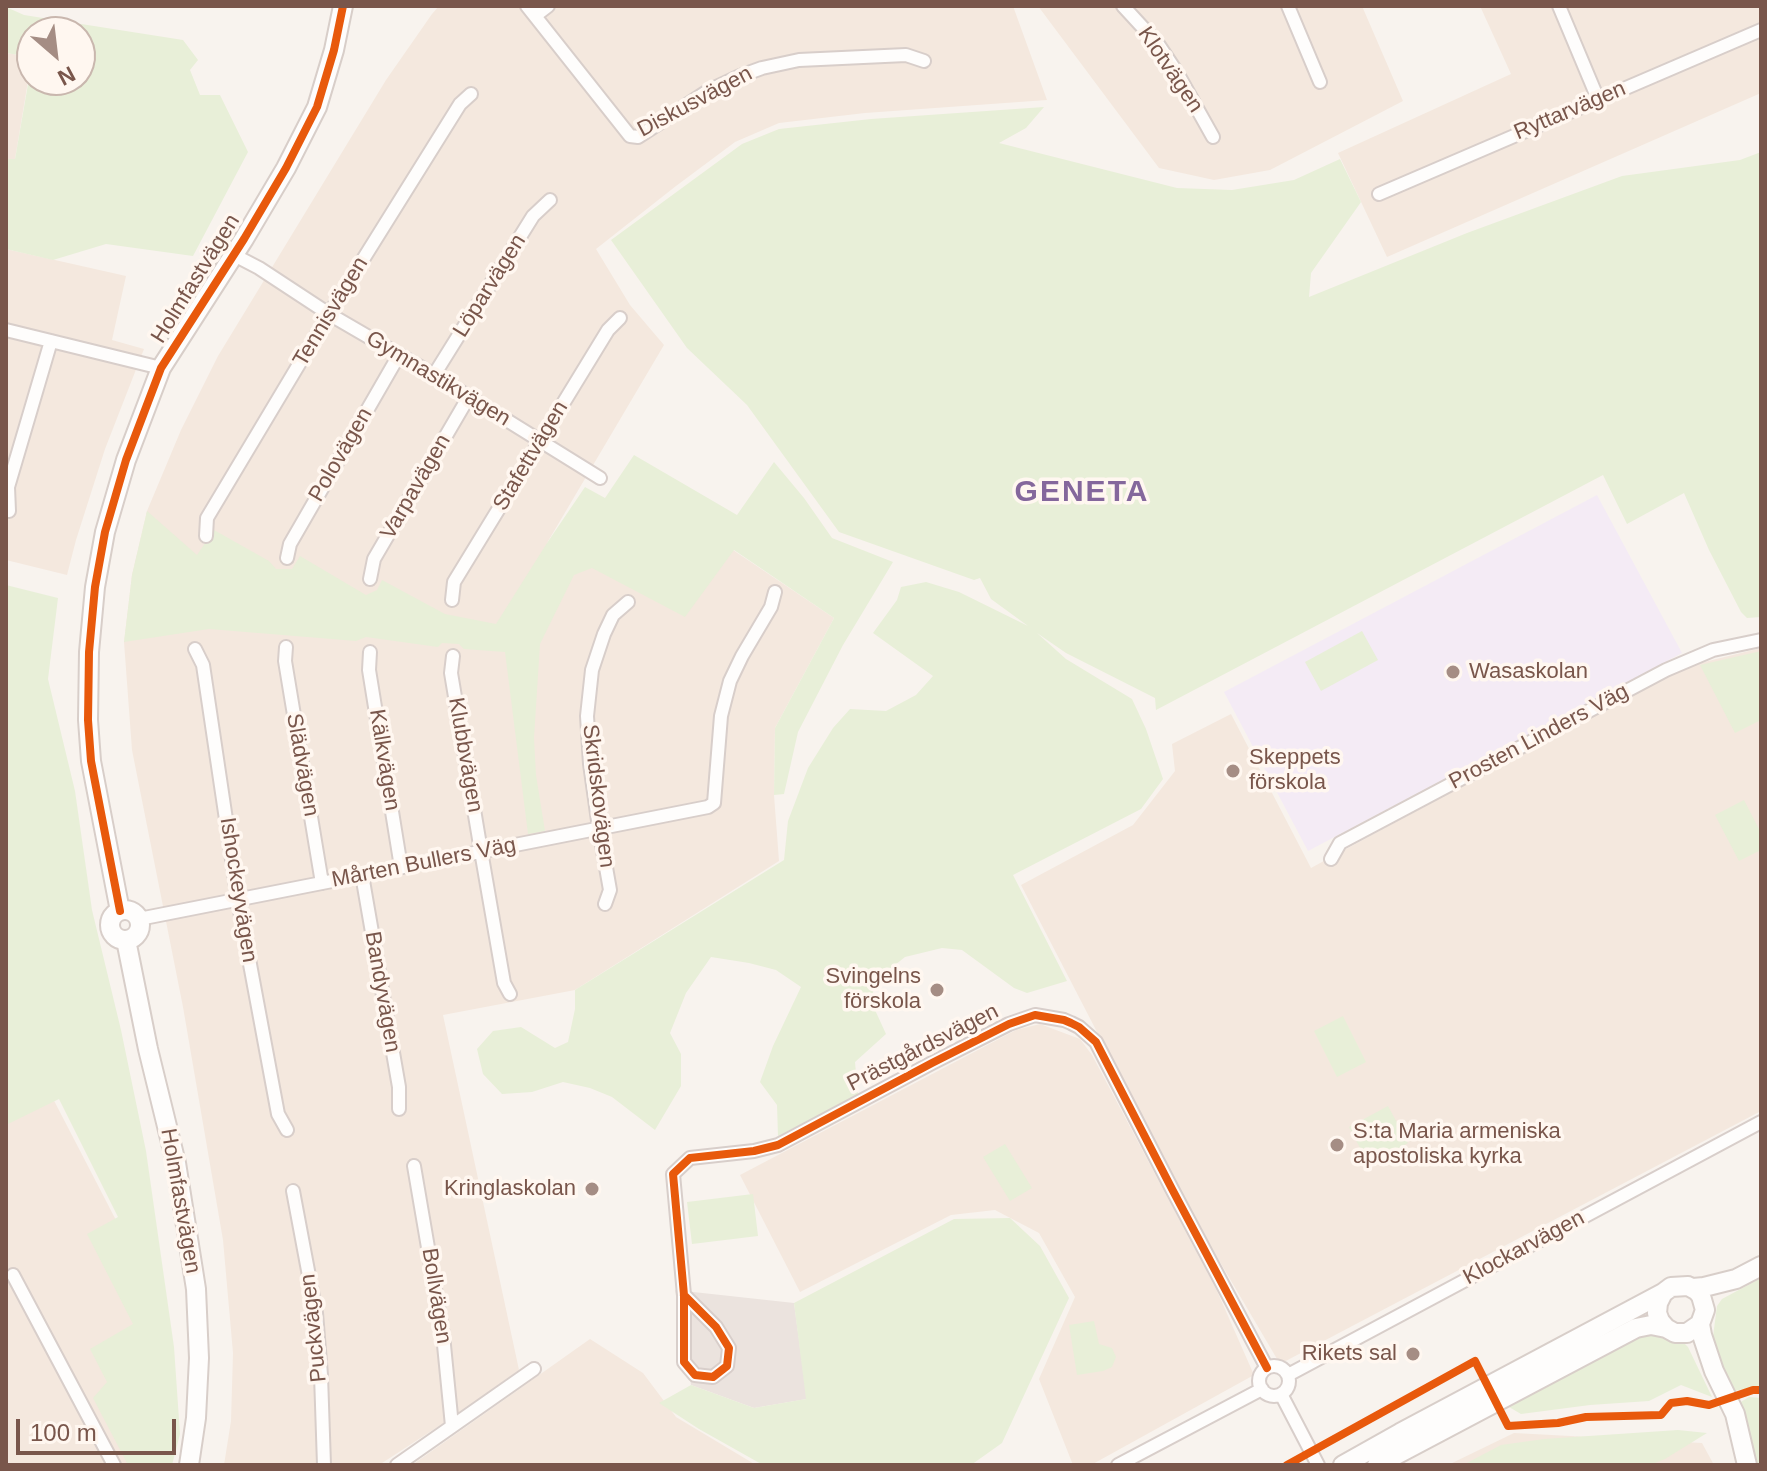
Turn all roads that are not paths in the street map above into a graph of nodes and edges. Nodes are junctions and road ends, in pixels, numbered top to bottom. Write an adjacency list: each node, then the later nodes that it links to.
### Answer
1 (343, 6): 15 (street, Holmfastvägen)
2 (548, 6): 6 (street)
3 (1123, 6): 12 (street, Klotvägen)
4 (1288, 6): 9 (street)
5 (1559, 6): 11 (street)
6 (531, 11): 8 (street, Diskusvägen)
7 (1761, 30): 11 (street, Ryttarvägen)
8 (924, 61)
9 (1320, 82)
10 (471, 94): 16 (street, Tennisvägen)
11 (1598, 99): 13 (street, Ryttarvägen)
12 (1213, 137)
13 (1379, 194)
14 (550, 200): 22 (street, Löparvägen)
15 (234, 255): 16 (street, Gymnastikvägen); 21 (street, Holmfastvägen)
16 (329, 314): 20 (street, Gymnastikvägen); 27 (street, Tennisvägen)
17 (620, 318): 24 (street, Stafettvägen)
18 (6, 330): 19 (street)
19 (51, 341): 21 (street); 26 (street)
20 (399, 355): 22 (street, Gymnastikvägen); 28 (street, Polovägen)
21 (161, 368): 46 (street, Holmfastvägen)
22 (434, 375): 23 (street, Gymnastikvägen)
23 (468, 398): 24 (street, Gymnastikvägen); 29 (street, Varpavägen)
24 (540, 441): 25 (street, Gymnastikvägen); 31 (street, Stafettvägen)
25 (600, 478)
26 (9, 511)
27 (206, 536)
28 (287, 558)
29 (370, 579)
30 (775, 592): 38 (street, Mårten Bullers Väg)
31 (452, 600)
32 (628, 602): 38 (street, Skridskovägen)
33 (1761, 640): 40 (street, Prosten Linders Väg)
34 (286, 647): 43 (street, Slädvägen)
35 (195, 649): 44 (street, Ishockeyvägen)
36 (370, 652): 41 (street, Kälkvägen)
37 (453, 656): 39 (street, Klubbvägen)
38 (599, 828): 39 (street, Mårten Bullers Väg); 45 (street, Skridskovägen)
39 (481, 851): 41 (street, Mårten Bullers Väg); 49 (street, Klubbvägen)
40 (1331, 859)
41 (401, 867): 42 (street, Mårten Bullers Väg)
42 (362, 875): 43 (street, Mårten Bullers Väg); 50 (street, Bandyvägen)
43 (322, 883): 44 (street, Mårten Bullers Väg)
44 (238, 900): 47 (street, Mårten Bullers Väg); 52 (street, Ishockeyvägen)
45 (605, 904)
46 (120, 911): 47 (street); 48 (street)
47 (139, 919): 48 (street)
48 (126, 940): 71 (street, Holmfastvägen)
49 (510, 994)
50 (399, 1109)
51 (1761, 1122): 66 (street, Klockarvägen)
52 (287, 1130)
53 (414, 1166): 69 (street, Bollvägen)
54 (293, 1191): 72 (street, Puckvägen)
55 (1761, 1266): 57 (street)
56 (13, 1275): 70 (street)
57 (1736, 1279): 58 (street); 61 (street)
58 (1693, 1288): 59 (street); 61 (street)
59 (1663, 1293): 62 (street); 76 (street)
60 (684, 1295): 60 (street, Prästgårdsvägen); 63 (street, Prästgårdsvägen)
61 (1703, 1317): 62 (street); 65 (street)
62 (1672, 1331): 65 (street); 77 (street)
63 (1267, 1368): 66 (street); 67 (street)
64 (534, 1369): 69 (street)
65 (1714, 1371): 78 (street)
66 (1288, 1375): 68 (street)
67 (1262, 1389): 68 (street); 74 (street)
68 (1281, 1394): 75 (street)
69 (452, 1426): 73 (street)
70 (114, 1465)
71 (189, 1465)
72 (324, 1465)
73 (397, 1465)
74 (1118, 1465)
75 (1318, 1465)
76 (1343, 1465)
77 (1377, 1465)
78 (1747, 1465)

